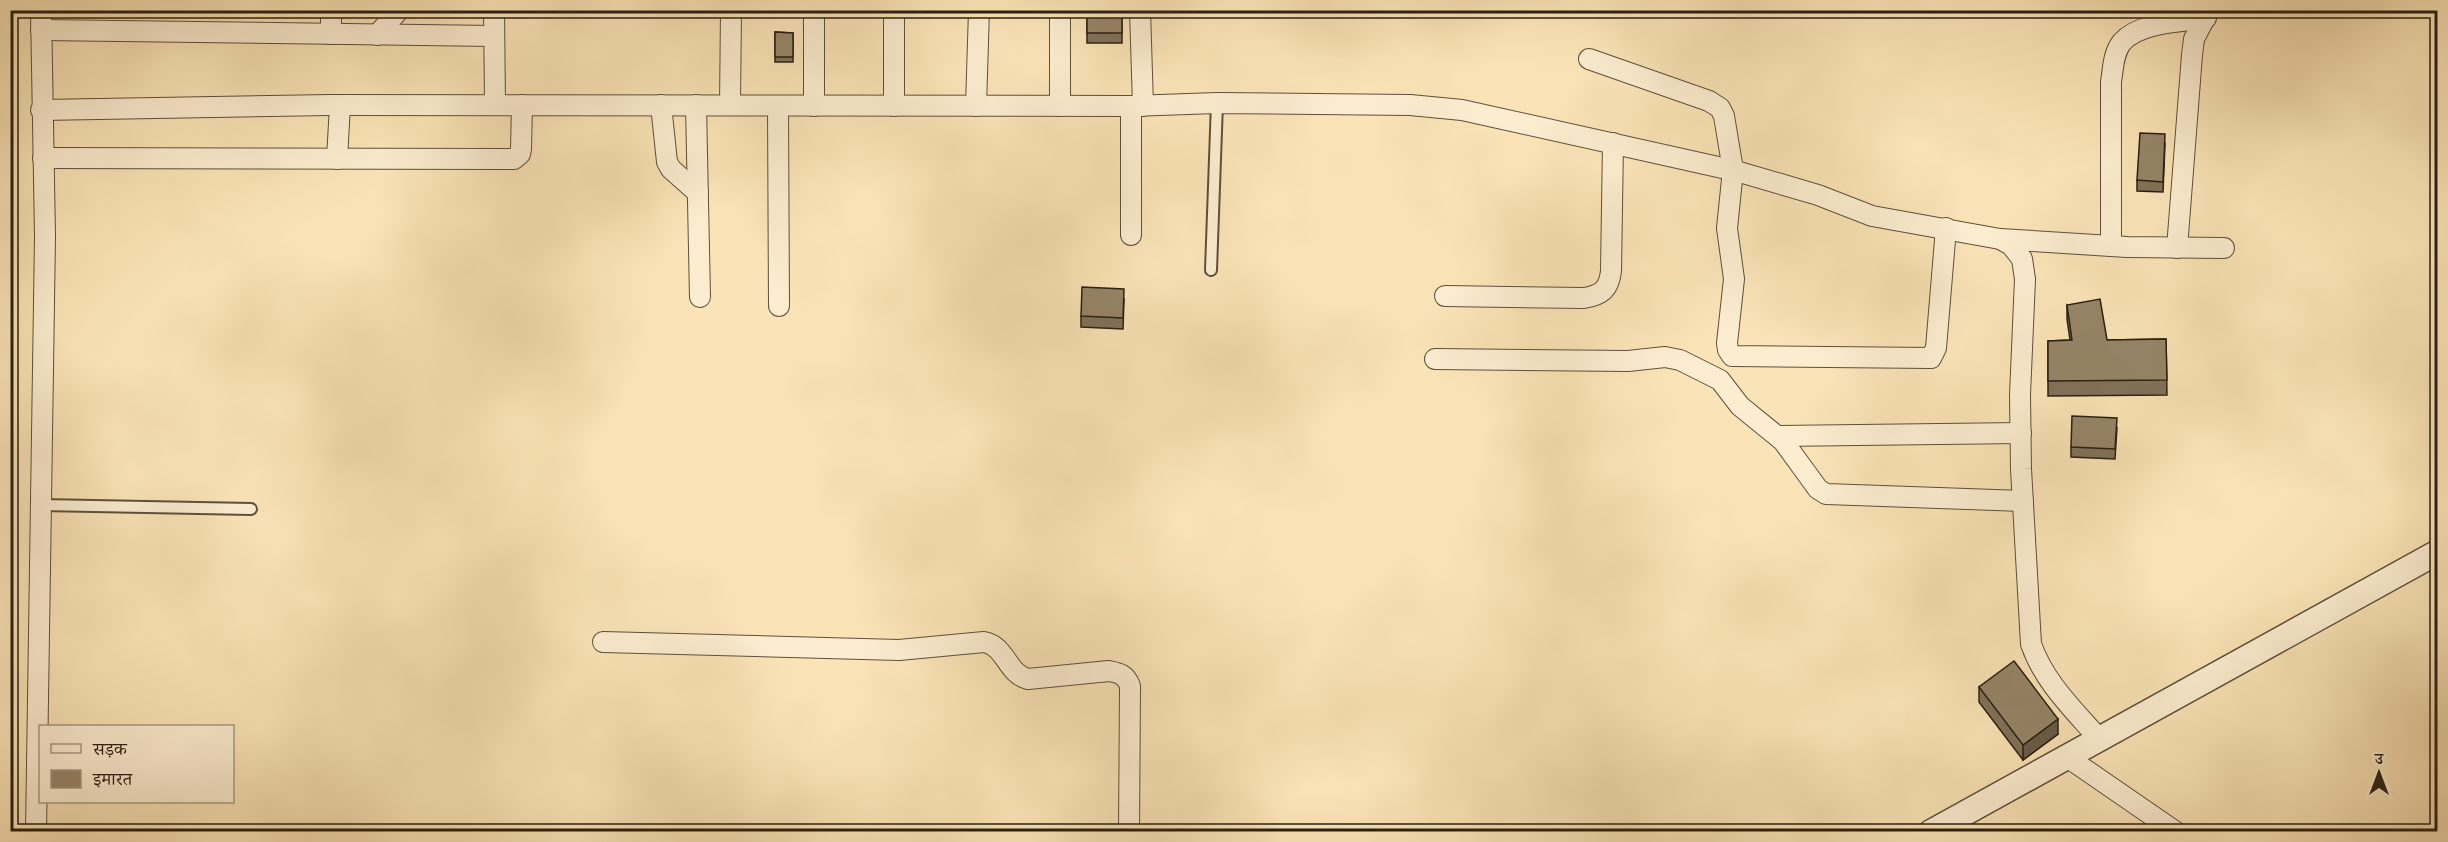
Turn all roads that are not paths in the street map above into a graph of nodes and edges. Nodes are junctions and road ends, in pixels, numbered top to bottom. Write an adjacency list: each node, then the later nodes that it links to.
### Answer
1 (331, 10): 12 (street)
2 (399, 10): 13 (street)
3 (494, 10): 14 (street)
4 (731, 10): 22 (street)
5 (814, 10): 24 (street)
6 (894, 10): 25 (street)
7 (979, 10): 26 (street)
8 (1060, 10): 27 (street)
9 (1140, 10): 28 (street)
10 (2207, 14): 38 (street); 39 (street)
11 (41, 20): 12 (street); 29 (street)
12 (331, 34): 13 (street)
13 (377, 35): 14 (street)
14 (494, 36): 18 (street)
15 (1589, 59): 33 (street)
16 (1217, 103): 28 (street); 30 (street); 41 (lane)
17 (340, 105): 18 (street); 29 (street); 32 (street)
18 (495, 105): 19 (street)
19 (522, 105): 20 (street); 32 (street)
20 (661, 105): 21 (street); 34 (street)
21 (696, 105): 22 (street); 34 (street)
22 (730, 105): 23 (street)
23 (778, 106): 24 (street); 44 (street)
24 (814, 106): 25 (street)
25 (894, 106): 26 (street)
26 (976, 106): 27 (street)
27 (1060, 106): 28 (street)
28 (1137, 106): 36 (street)
29 (41, 110): 31 (street)
30 (1613, 144): 33 (street); 42 (street)
31 (43, 158): 32 (street); 49 (street)
32 (338, 159)
33 (1733, 170): 35 (street); 35 (street)
34 (698, 193): 43 (street)
35 (1946, 228): 37 (street)
36 (1131, 235)
37 (2000, 239): 38 (street); 46 (street)
38 (2111, 246): 39 (street)
39 (2177, 248): 40 (street)
40 (2224, 248)
41 (1211, 270)
42 (1445, 296)
43 (700, 297)
44 (779, 306)
45 (1435, 359): 47 (street)
46 (2021, 433): 47 (street); 48 (street)
47 (1778, 436): 48 (street)
48 (2023, 501): 53 (street)
49 (41, 505): 50 (lane); 55 (street)
50 (251, 509)
51 (2438, 552): 53 (street)
52 (603, 642): 56 (street)
53 (2100, 740): 54 (street)
54 (2067, 758): 57 (street); 58 (street)
55 (36, 831)
56 (1129, 831)
57 (1931, 831)
58 (2176, 831)

